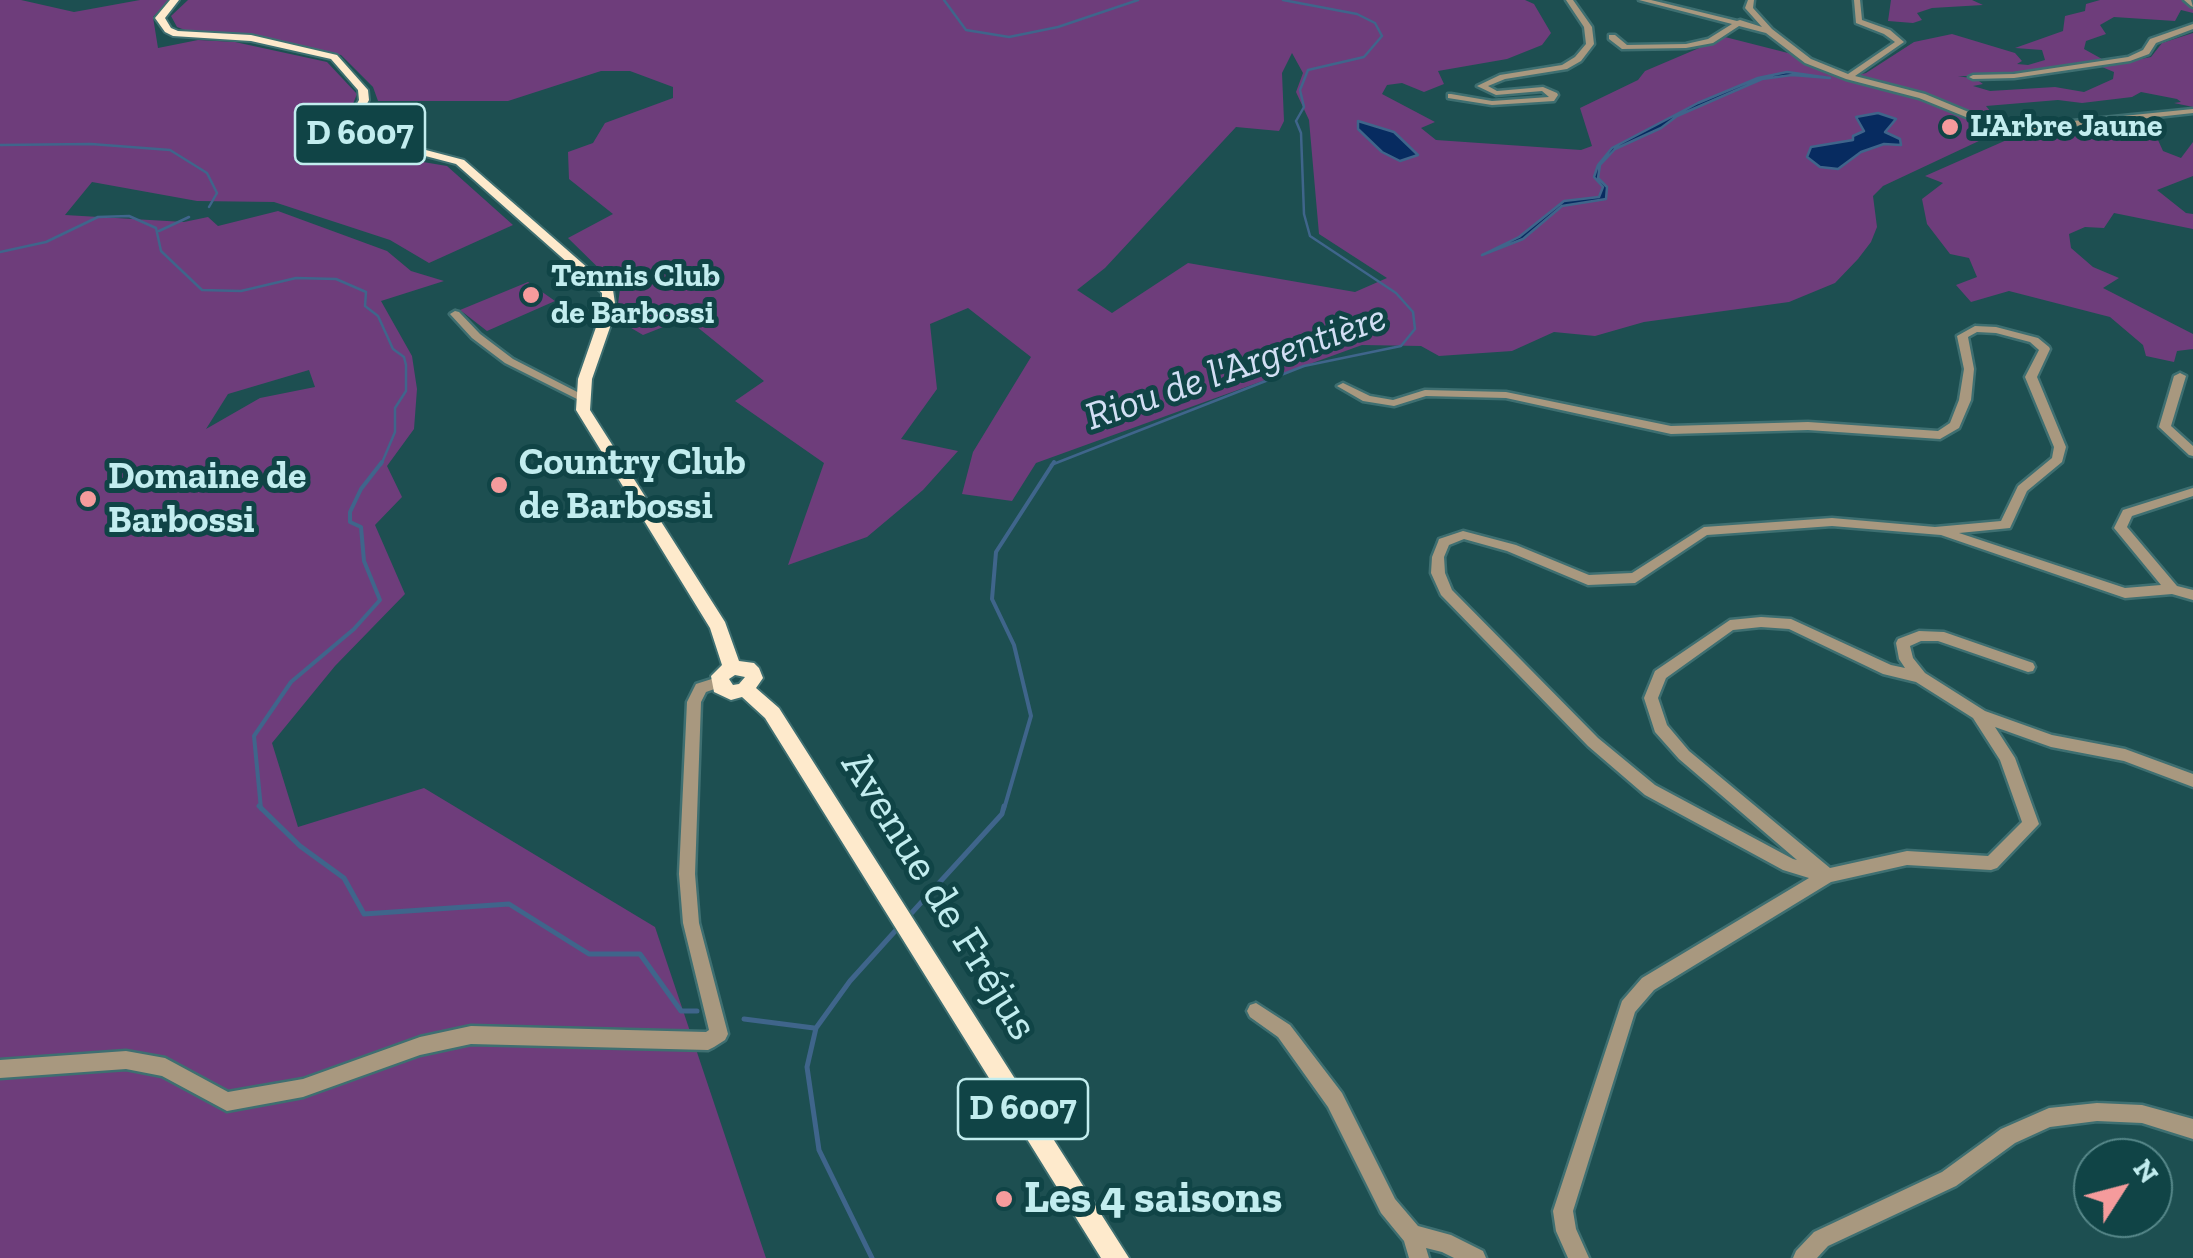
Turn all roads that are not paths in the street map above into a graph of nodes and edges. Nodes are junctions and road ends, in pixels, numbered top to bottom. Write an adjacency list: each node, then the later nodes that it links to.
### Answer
1 (176, 0): 19 (main road, D 6007)
2 (1569, 0): 14 (street)
3 (1642, 0): 8 (street)
4 (1751, 0): 10 (street)
5 (1857, 0): 12 (street)
6 (2187, 0): 7 (street)
7 (2193, 5)
8 (1740, 22): 10 (street); 11 (street)
9 (2193, 26): 13 (street)
10 (1770, 32): 12 (street)
11 (1612, 37)
12 (1849, 77): 15 (street)
13 (1973, 77)
14 (1451, 96)
15 (2193, 111)
16 (455, 314): 19 (street)
17 (2180, 376): 20 (street)
18 (1343, 386): 22 (street)
19 (581, 397): 26 (main road)
20 (2193, 452)
21 (2193, 492): 23 (street)
22 (1935, 531): 23 (street); 30 (street)
23 (2172, 588): 24 (street)
24 (2193, 595)
25 (2028, 667): 27 (street)
26 (725, 675): 32 (street); 35 (main road, Avenue de Fréjus / D 6007)
27 (1920, 677): 28 (street); 30 (street)
28 (1979, 714): 29 (street); 30 (street)
29 (2193, 781)
30 (1827, 876): 38 (street)
31 (1256, 1010): 34 (street)
32 (0, 1069)
33 (2193, 1129): 39 (street)
34 (1412, 1235): 36 (street); 37 (street)
35 (1116, 1258)
36 (1419, 1258)
37 (1476, 1258)
38 (1579, 1258)
39 (1803, 1258)

